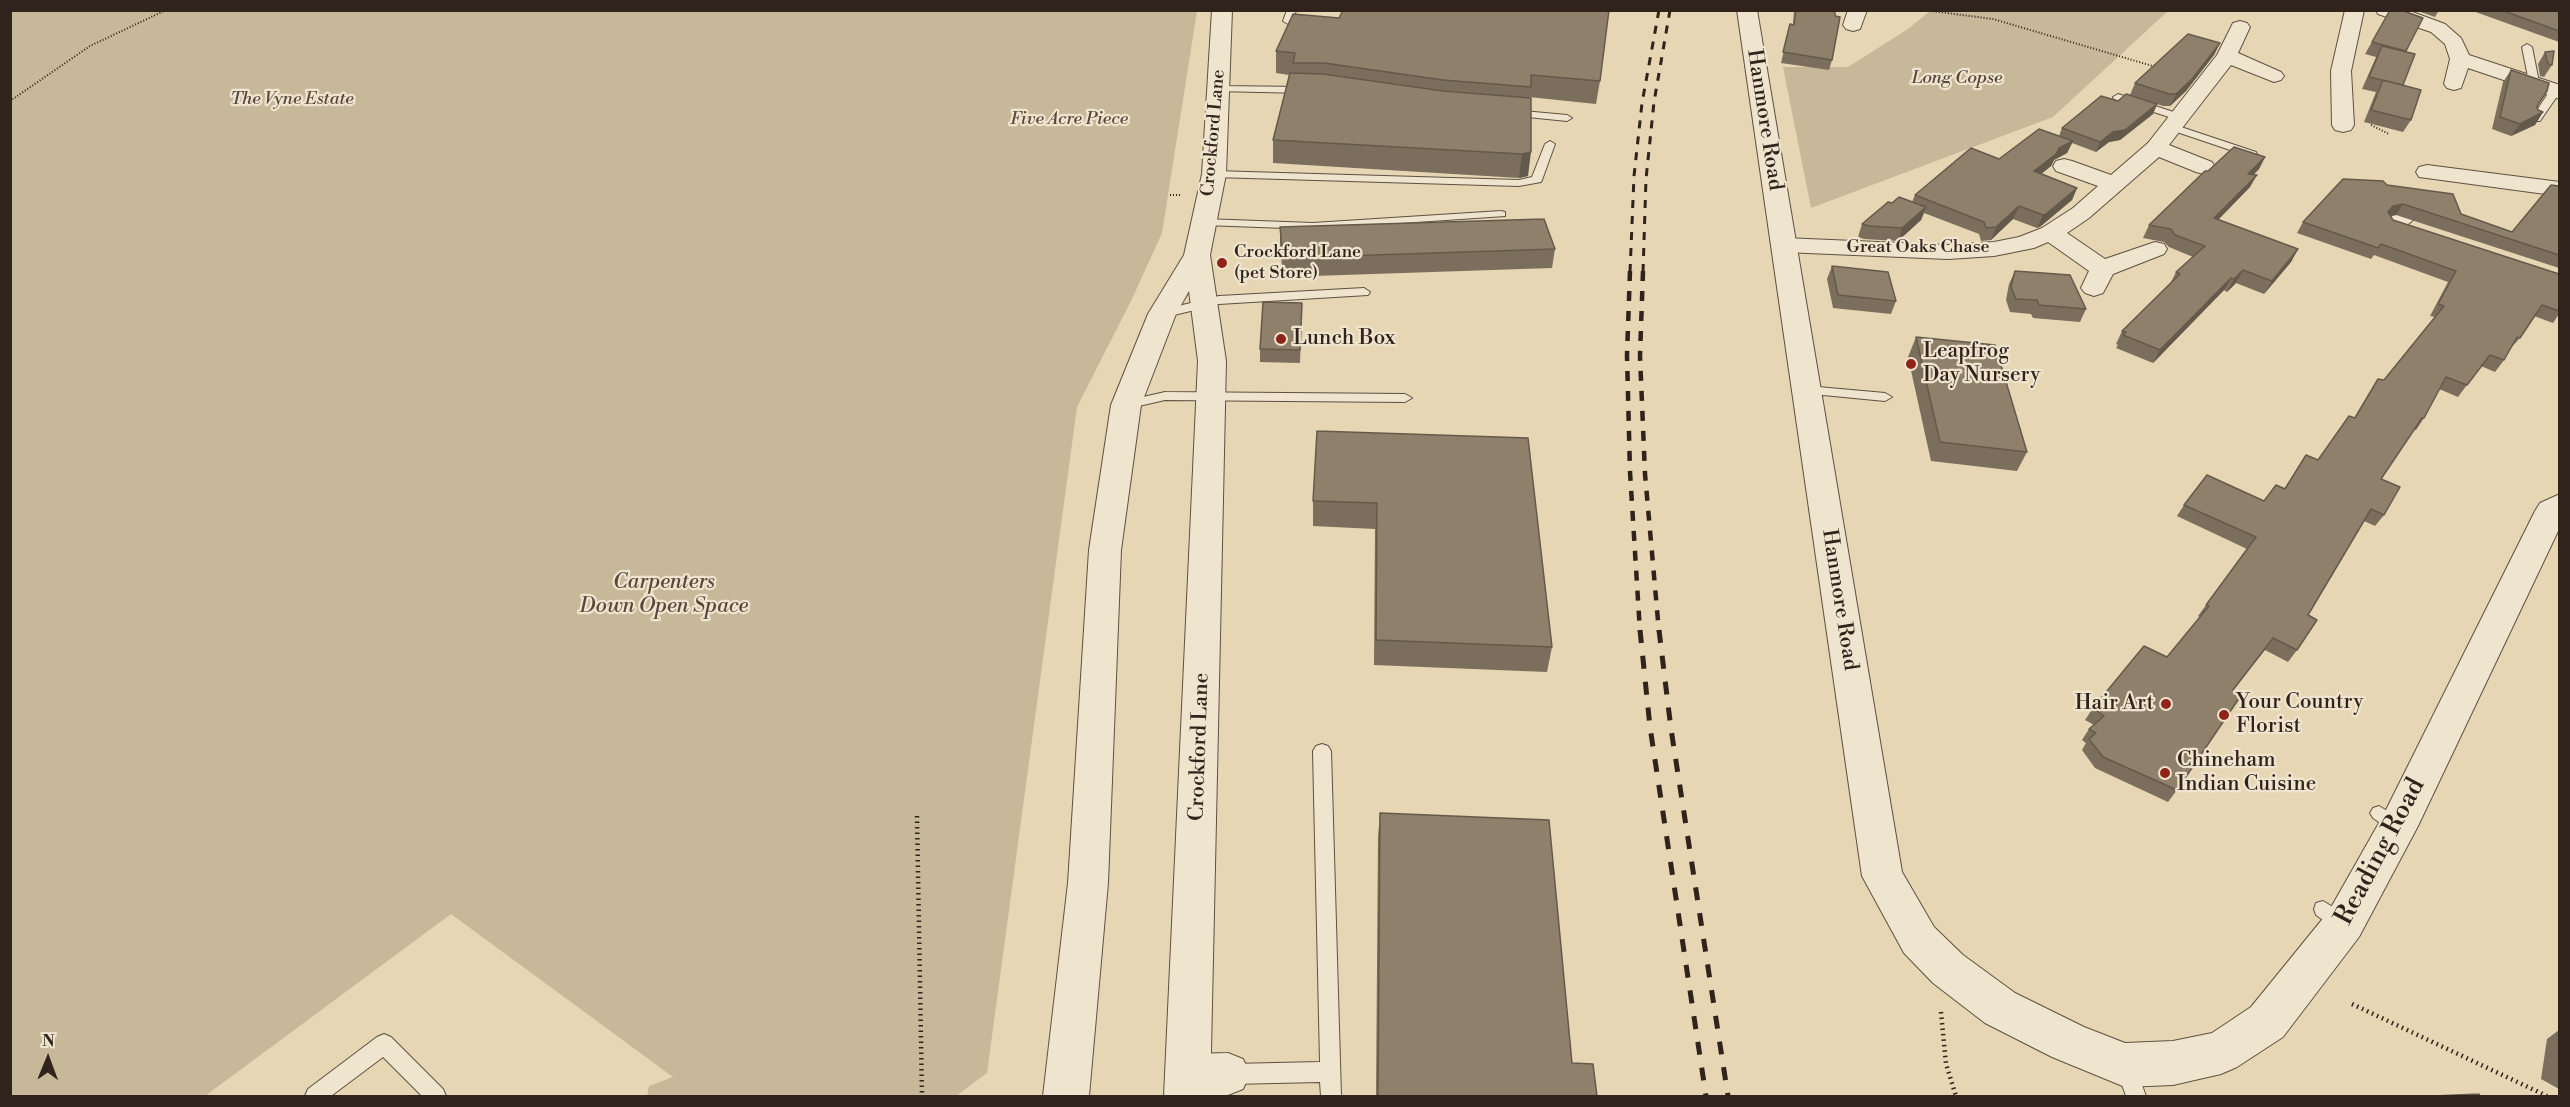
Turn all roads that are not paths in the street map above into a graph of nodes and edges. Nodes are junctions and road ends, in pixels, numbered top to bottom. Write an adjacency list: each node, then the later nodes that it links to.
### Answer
1 (1222, 10): 15 (street, Crockford Lane)
2 (1292, 10): 7 (lane)
3 (1747, 10): 36 (street, Hanmore Road)
4 (2355, 10): 23 (street)
5 (2385, 10): 6 (street)
6 (2414, 14): 11 (street)
7 (1288, 21)
8 (2240, 27): 10 (street, Great Oaks Chase)
9 (2527, 47): 13 (lane)
10 (2227, 56): 12 (street); 22 (street, Great Oaks Chase)
11 (2460, 59): 13 (street); 14 (street)
12 (2274, 76)
13 (2534, 82): 17 (street)
14 (2454, 84)
15 (1220, 89): 16 (lane); 30 (street, Crockford Lane)
16 (1312, 90)
17 (2557, 92): 21 (lane)
18 (2118, 98): 22 (lane)
19 (1499, 112): 20 (lane)
20 (1567, 118)
21 (2536, 119)
22 (2176, 122): 25 (street, Great Oaks Chase); 26 (lane)
23 (2368, 124)
24 (1550, 144): 30 (lane)
25 (2156, 148): 28 (street); 31 (street, Great Oaks Chase)
26 (2263, 157)
27 (2064, 166): 31 (street)
28 (2204, 167)
29 (2427, 172): 32 (street)
30 (1214, 174): 35 (street, Crockford Lane)
31 (2114, 184): 34 (street, Great Oaks Chase)
32 (2559, 189)
33 (1501, 214): 35 (lane)
34 (2051, 233): 36 (street, Great Oaks Chase); 37 (street)
35 (1201, 239): 39 (street, Crockford Lane); 40 (street, Crockford Lane)
36 (1784, 245): 41 (street, Hanmore Road)
37 (2155, 249)
38 (1364, 292): 39 (lane)
39 (1206, 304): 40 (lane); 43 (street, Crockford Lane)
40 (1162, 314): 45 (street, Crockford Lane)
41 (1807, 390): 42 (lane); 49 (street, Hanmore Road)
42 (1885, 397)
43 (1211, 398): 44 (lane); 45 (lane); 50 (street, Crockford Lane)
44 (1405, 398)
45 (1126, 405): 53 (street, Crockford Lane)
46 (2557, 510): 49 (street, Reading Road)
47 (1322, 751): 48 (lane)
48 (1331, 1072): 50 (lane); 54 (lane)
49 (2130, 1081)
50 (1201, 1082)
51 (315, 1096): 52 (lane)
52 (436, 1096)
53 (1066, 1096)
54 (1331, 1096)

